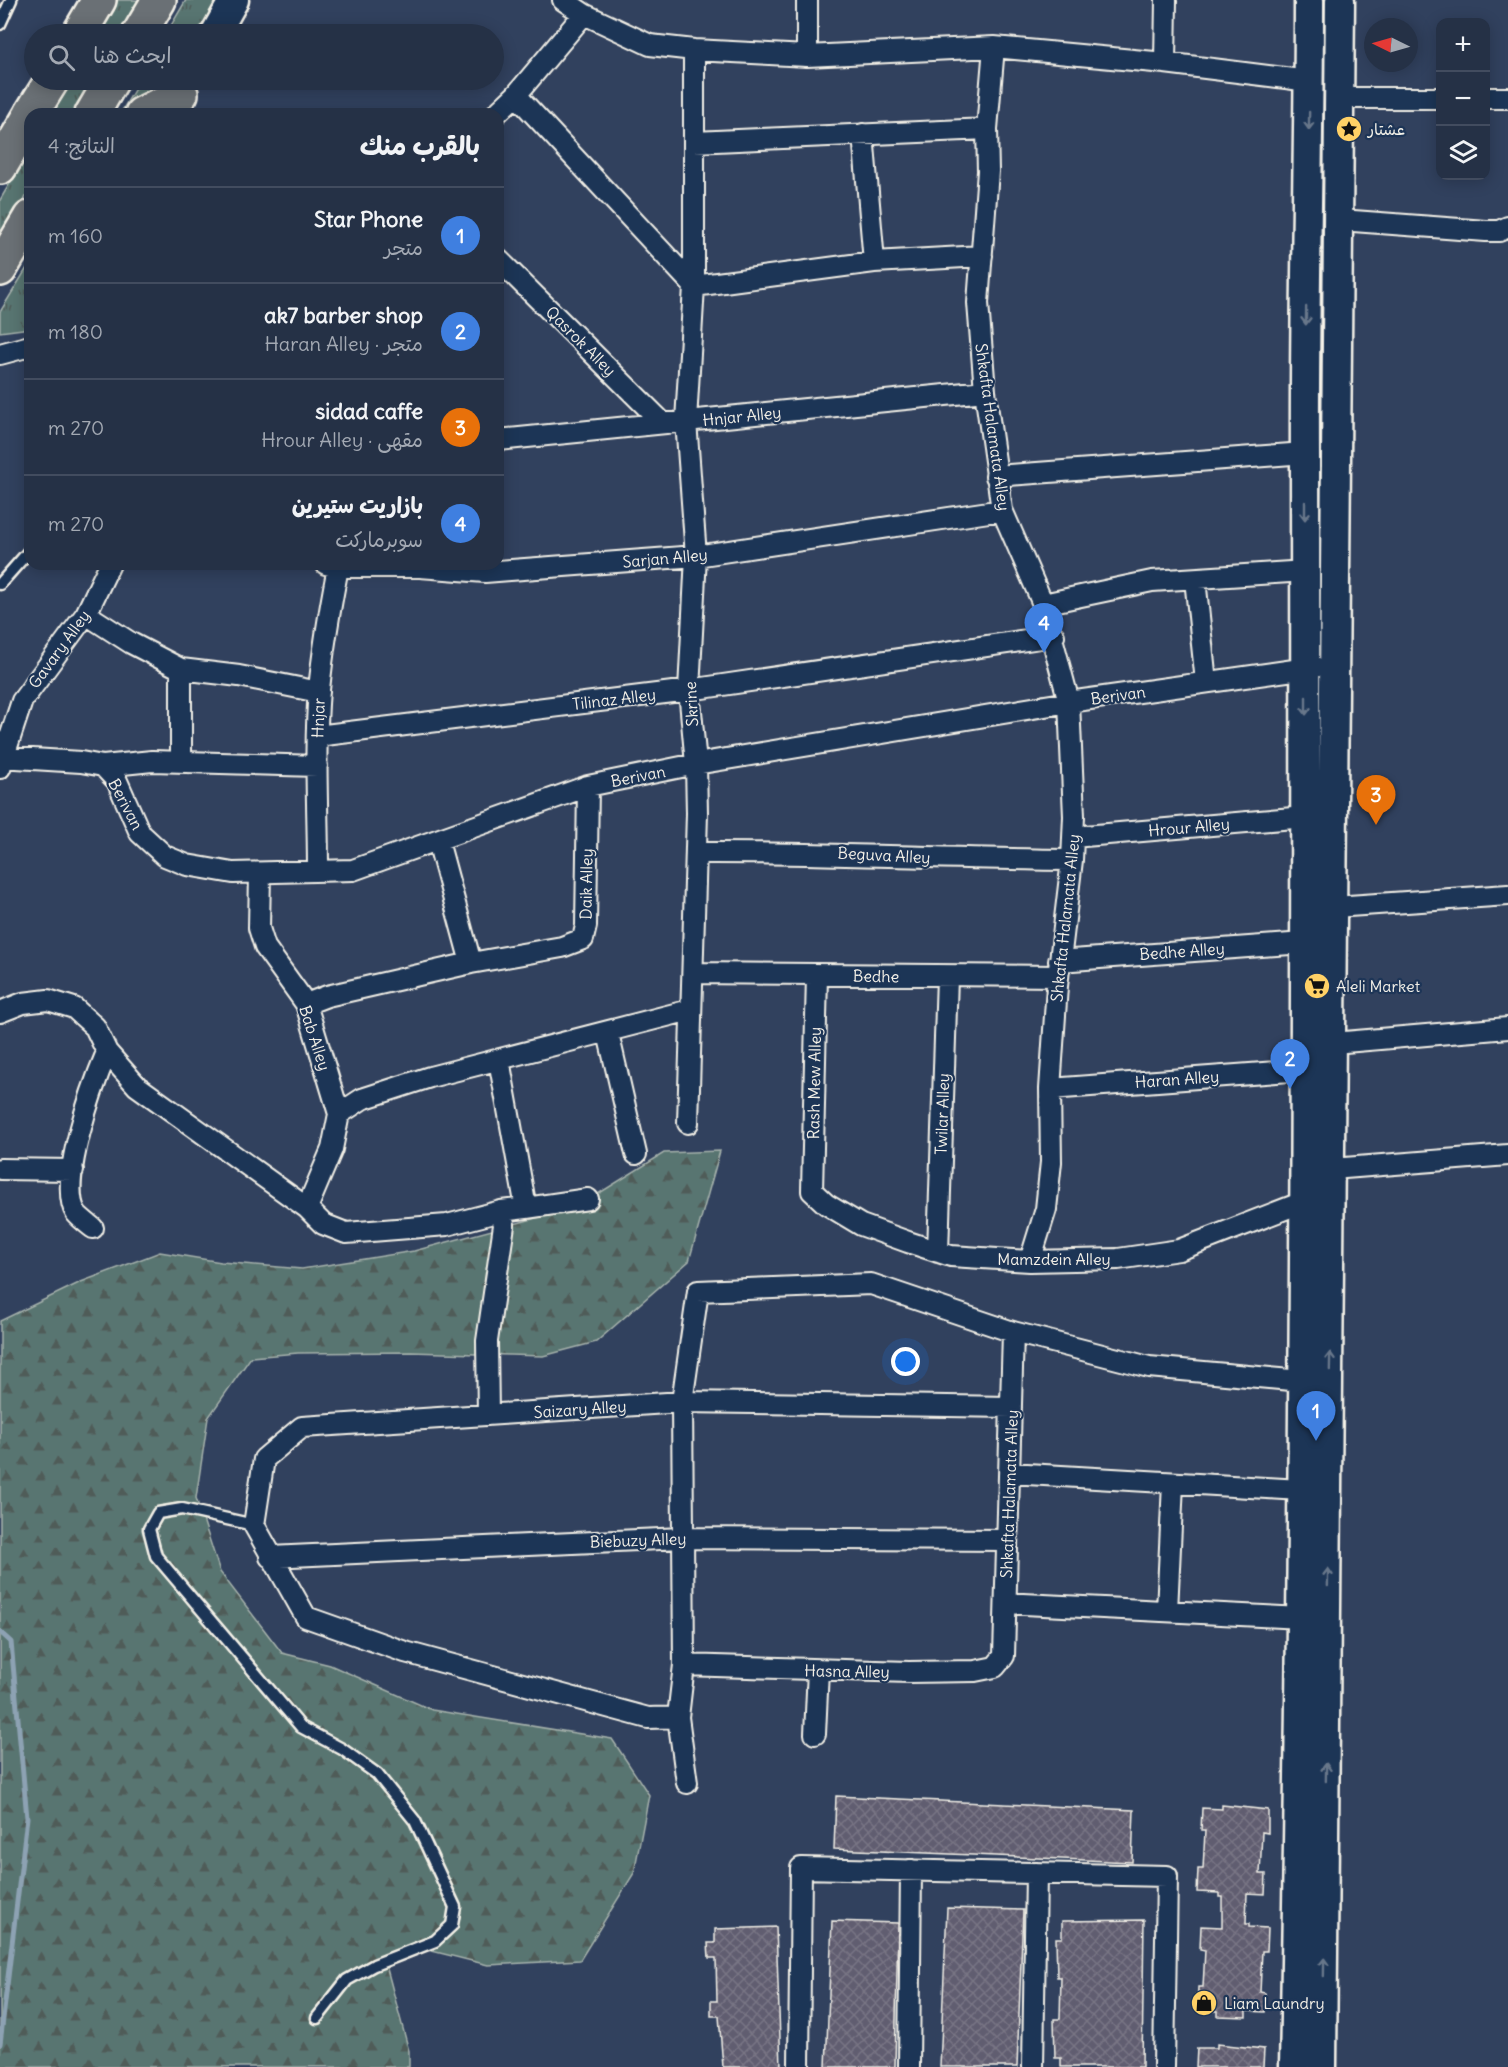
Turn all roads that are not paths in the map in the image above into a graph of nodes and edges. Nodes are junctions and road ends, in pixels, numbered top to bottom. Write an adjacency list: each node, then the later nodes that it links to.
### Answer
1 (11, 0): 11 (lane)
2 (99, 0): 12 (highway)
3 (159, 0): 13 (highway)
4 (234, 0): 14 (street)
5 (563, 0): 10 (street)
6 (807, 0): 17 (street)
7 (1166, 0): 18 (street)
8 (1309, 0): 19 (street)
9 (1340, 0): 24 (street)
10 (584, 14): 16 (street); 22 (street)
11 (0, 24)
12 (84, 24)
13 (145, 24)
14 (221, 24)
15 (994, 47): 17 (street); 18 (street); 33 (street, Shkafta Halamata Alley)
16 (694, 51): 17 (street); 35 (street, Skrine)
17 (807, 56)
18 (1165, 63): 19 (street)
19 (1309, 81): 51 (street, one-way to 51)
20 (46, 90): 28 (highway)
21 (106, 90): 29 (highway)
22 (516, 95): 31 (street); 44 (street)
23 (180, 96): 30 (highway)
24 (1341, 98): 25 (street); 37 (street)
25 (1436, 98)
26 (1490, 98): 27 (street)
27 (1508, 98)
28 (35, 108)
29 (96, 108)
30 (155, 108)
31 (502, 108)
32 (24, 127): 36 (highway)
33 (987, 129): 34 (street); 40 (street, Shkafta Halamata Alley)
34 (863, 134): 35 (street); 41 (street)
35 (694, 142): 44 (street, Skrine)
36 (0, 167)
37 (1340, 220): 38 (street); 65 (street)
38 (1508, 227)
39 (24, 228): 43 (highway)
40 (982, 256): 41 (street); 47 (street, Shkafta Halamata Alley)
41 (874, 262): 44 (street)
42 (504, 265): 49 (street, Qasrok Alley)
43 (0, 269)
44 (694, 286): 48 (street, Skrine)
45 (24, 348): 46 (street)
46 (0, 354)
47 (985, 391): 48 (street, Hnjar Alley); 52 (street, Shkafta Halamata Alley)
48 (686, 421): 49 (street, Hnjar Alley); 54 (street, Skrine)
49 (663, 423): 50 (street, Hnjar Alley)
50 (504, 439)
51 (1305, 453): 52 (street); 59 (street, one-way to 59)
52 (996, 476): 53 (street, Shkafta Halamata Alley)
53 (1002, 510): 54 (street, Sarjan Alley); 62 (street, Shkafta Halamata Alley)
54 (696, 556): 58 (street, Sarjan Alley); 69 (street, Skrine)
55 (24, 557): 61 (lane)
56 (107, 570): 63 (street, Gavary Alley)
57 (332, 570): 70 (street, Hnjar)
58 (463, 570)
59 (1306, 571): 60 (street); 66 (street)
60 (1195, 579): 62 (street); 68 (street)
61 (0, 584)
62 (1043, 604): 64 (street, Shkafta Halamata Alley)
63 (86, 614): 67 (street); 73 (street, Gavary Alley)
64 (1054, 636): 69 (street, Tilinaz Alley); 71 (street, Shkafta Halamata Alley)
65 (1336, 664): 66 (street, Berivan); 87 (street)
66 (1306, 668): 68 (street, Berivan); 79 (street, one-way to 79)
67 (181, 669): 70 (street); 74 (street)
68 (1206, 682): 71 (street, Berivan)
69 (689, 690): 72 (street, Tilinaz Alley); 75 (street, Skrine)
70 (319, 692): 72 (street, Hnjar)
71 (1069, 702): 75 (street, Berivan); 80 (street, Shkafta Halamata Alley)
72 (317, 736): 77 (street, Hnjar)
73 (1, 761): 76 (street, Berivan)
74 (181, 762): 76 (street); 77 (street)
75 (696, 764): 78 (street, Berivan); 82 (street, Skrine)
76 (104, 766): 85 (street, Berivan)
77 (317, 766): 84 (street, Hnjar)
78 (588, 786): 81 (street, Berivan); 89 (street, Daik Alley)
79 (1305, 818): 80 (street, Hrour Alley); 88 (street)
80 (1073, 837): 83 (street, Shkafta Halamata Alley)
81 (438, 841): 84 (street, Berivan); 89 (street)
82 (696, 853): 83 (street, Beguva Alley); 91 (street, Skrine)
83 (1072, 860): 90 (street, Shkafta Halamata Alley)
84 (318, 871): 85 (street, Berivan)
85 (260, 873): 94 (street, Bab Alley)
86 (1508, 895): 87 (street)
87 (1334, 907): 99 (street)
88 (1304, 943): 90 (street, Bedhe Alley); 102 (street)
89 (471, 963): 94 (street, Daik Alley)
90 (1059, 968): 93 (street, Bedhe); 103 (street, Shkafta Halamata Alley)
91 (693, 973): 92 (street, Bedhe); 95 (street, Skrine)
92 (817, 975): 93 (street, Bedhe); 111 (street, Rash Mew Alley)
93 (947, 977): 118 (street, Twilar Alley)
94 (306, 1004): 104 (street, Bab Alley)
95 (690, 1010): 98 (street); 105 (street, Skrine)
96 (0, 1012): 100 (street)
97 (1508, 1028): 99 (street)
98 (608, 1033): 101 (street); 106 (street)
99 (1333, 1043): 108 (street)
100 (107, 1052): 110 (street); 114 (street)
101 (499, 1060): 104 (street); 115 (street)
102 (1304, 1070): 103 (street, Haran Alley); 113 (street)
103 (1050, 1089): 119 (street, Shkafta Halamata Alley)
104 (339, 1114): 114 (street, Bab Alley)
105 (688, 1123)
106 (636, 1154)
107 (1508, 1155): 108 (street)
108 (1332, 1168): 149 (street, one-way to 108)
109 (0, 1169): 110 (street)
110 (73, 1170): 117 (street)
111 (812, 1191): 118 (street, Mamzdein Alley)
112 (588, 1199): 115 (street)
113 (1303, 1202): 119 (street, Mamzdein Alley); 121 (street)
114 (307, 1208): 116 (street)
115 (526, 1208): 116 (street)
116 (501, 1211): 124 (street)
117 (93, 1228)
118 (938, 1252): 119 (street, Mamzdein Alley)
119 (1030, 1261)
120 (1013, 1332): 121 (street); 122 (street); 123 (street, Shkafta Halamata Alley)
121 (1302, 1381): 127 (street)
122 (682, 1402): 123 (street, Saizary Alley); 124 (street, Saizary Alley); 129 (street)
123 (1011, 1407): 125 (street, Shkafta Halamata Alley)
124 (488, 1415): 128 (street, Saizary Alley)
125 (1010, 1473): 126 (street); 130 (street, Shkafta Halamata Alley)
126 (1173, 1483): 127 (street); 133 (street)
127 (1301, 1490): 134 (street)
128 (254, 1525): 131 (street); 143 (lane)
129 (682, 1538): 130 (street, Biebuzy Alley); 131 (street, Biebuzy Alley); 136 (street)
130 (1007, 1540): 132 (street, Shkafta Halamata Alley)
131 (270, 1557): 138 (street)
132 (1006, 1603): 133 (street); 135 (street, Shkafta Halamata Alley)
133 (1167, 1611): 134 (street)
134 (1301, 1618): 148 (street)
135 (1004, 1656): 137 (street, Hasna Alley)
136 (684, 1665): 137 (street, Hasna Alley); 138 (street)
137 (818, 1670): 139 (street)
138 (678, 1717): 140 (street)
139 (815, 1734)
140 (687, 1783)
141 (910, 1870): 142 (street); 144 (street); 145 (street)
142 (1036, 1873): 146 (street); 147 (street)
143 (317, 2018)
144 (799, 2067)
145 (909, 2067)
146 (1033, 2067)
147 (1164, 2067)
148 (1294, 2067)
149 (1322, 2067)

